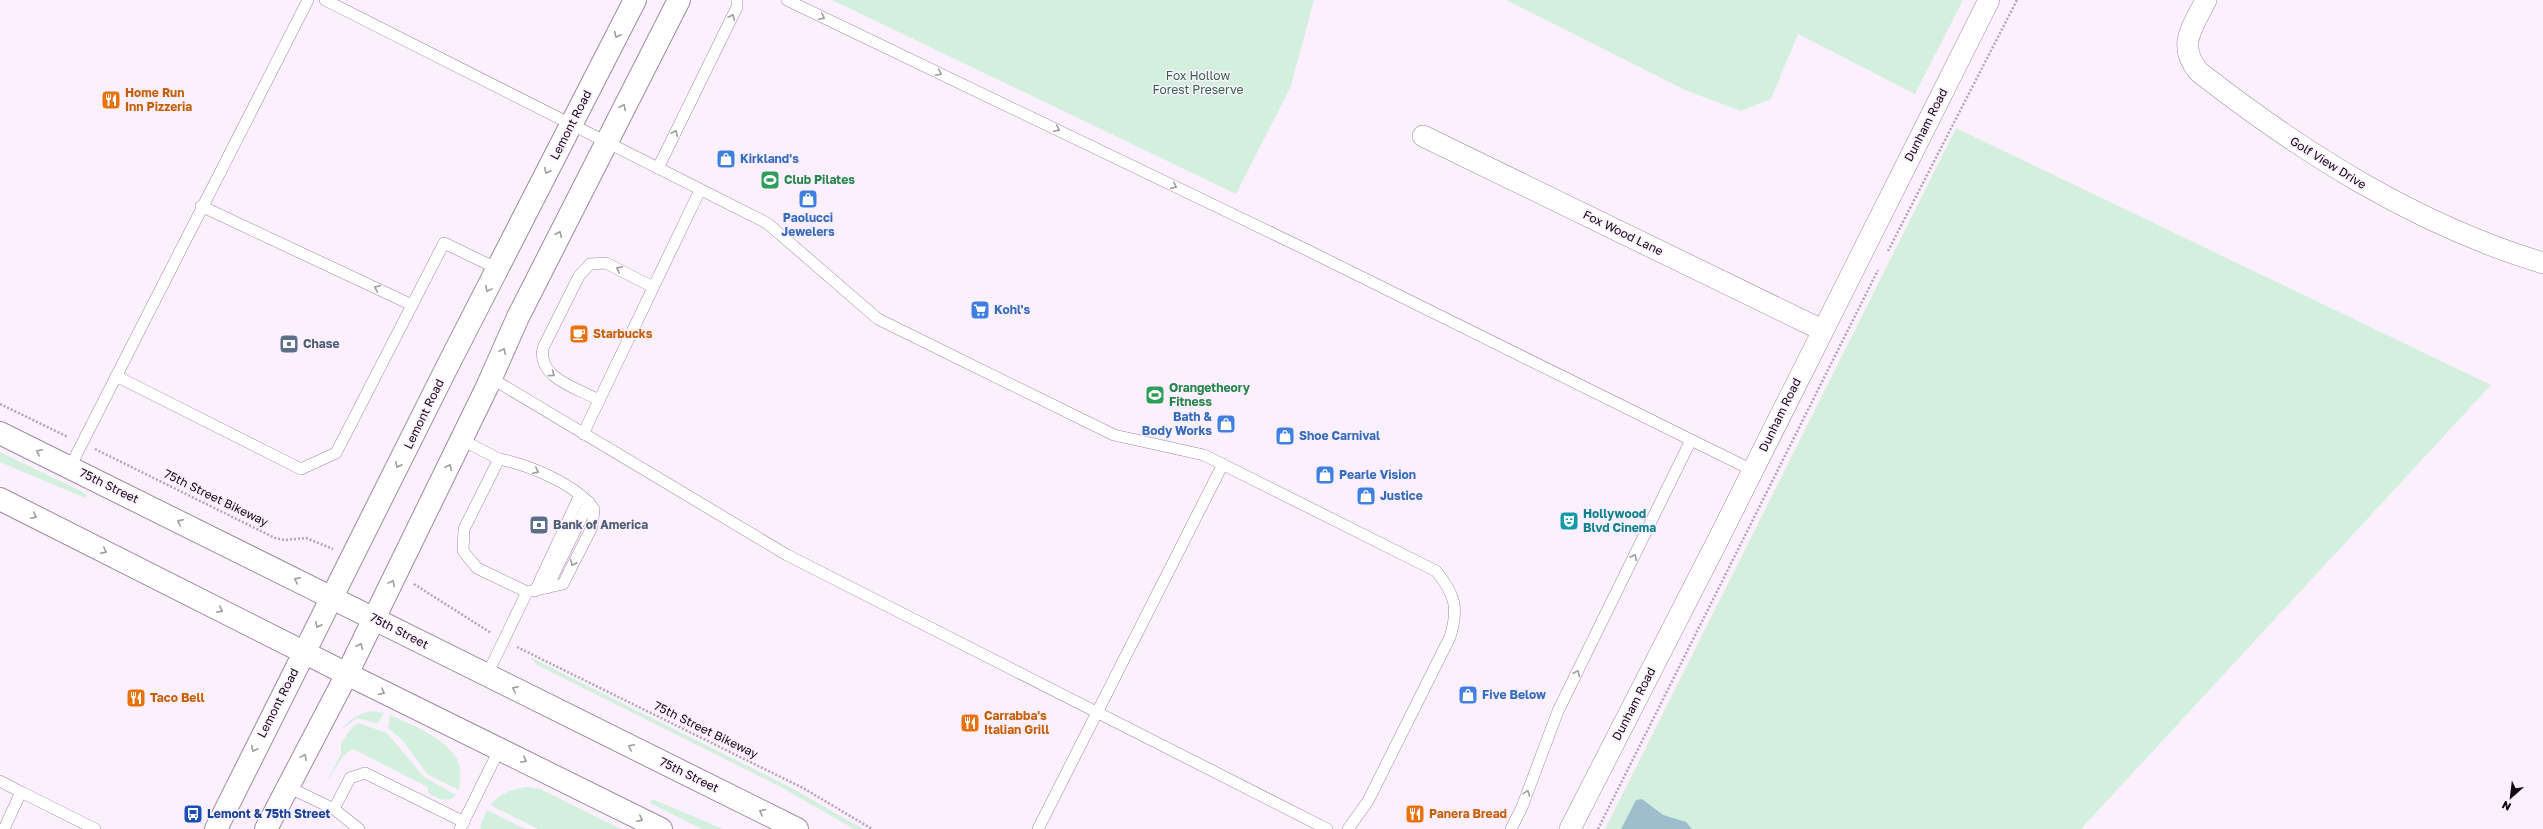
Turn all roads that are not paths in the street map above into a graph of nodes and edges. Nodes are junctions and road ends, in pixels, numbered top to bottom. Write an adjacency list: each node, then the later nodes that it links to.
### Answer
1 (308, 0): 14 (lane)
2 (325, 0): 9 (lane)
3 (635, 0): 9 (main road, Lemont Road, one-way to 9)
4 (679, 0): 11 (main road, one-way to 4)
5 (737, 0): 12 (lane, one-way to 5)
6 (787, 0): 26 (lane, one-way to 26)
7 (1989, 0): 19 (street, Dunham Road)
8 (2206, 0): 15 (street, Golf View Drive)
9 (571, 124): 11 (lane); 16 (main road, Lemont Road, one-way to 16)
10 (1423, 136): 19 (street, Fox Wood Lane)
11 (605, 141): 12 (lane); 21 (main road, one-way to 11)
12 (658, 168): 13 (lane)
13 (700, 190): 17 (lane); 28 (lane)
14 (201, 206): 18 (lane, one-way to 14); 20 (lane)
15 (2543, 263)
16 (498, 269): 18 (lane); 34 (main road, Lemont Road, one-way to 34)
17 (654, 287): 22 (lane); 22 (lane, one-way to 22)
18 (412, 305): 20 (lane)
19 (1822, 330): 30 (street, Dunham Road)
20 (116, 376): 29 (lane)
21 (491, 378): 24 (lane); 25 (main road)
22 (599, 400): 24 (lane)
23 (0, 433): 29 (main road, 75th Street, one-way to 23)
24 (583, 434): 39 (lane)
25 (462, 440): 27 (lane); 35 (main road, one-way to 25)
26 (1691, 440): 30 (lane); 56 (lane, one-way to 26)
27 (499, 459): 31 (lane, one-way to 31); 33 (lane)
28 (1223, 464): 39 (lane); 55 (lane)
29 (70, 467): 34 (main road, 75th Street, one-way to 29)
30 (1752, 470): 57 (street, Dunham Road)
31 (580, 495): 33 (lane); 33 (lane, one-way to 33)
32 (0, 499): 36 (main road, one-way to 36)
33 (531, 592): 38 (lane)
34 (332, 597): 35 (main road, 75th Street); 36 (main road, Lemont Road, one-way to 36)
35 (373, 618): 37 (main road, one-way to 35); 38 (main road, 75th Street)
36 (304, 652): 37 (main road); 48 (main road, Lemont Road, one-way to 48)
37 (347, 674): 40 (main road, one-way to 40); 42 (main road, one-way to 37)
38 (486, 675): 52 (main road, 75th Street, one-way to 38)
39 (1098, 713): 53 (lane); 54 (lane)
40 (500, 748): 45 (lane); 51 (main road, one-way to 51)
41 (0, 782): 43 (lane)
42 (288, 787): 44 (lane); 49 (main road)
43 (21, 792): 46 (lane); 47 (lane)
44 (334, 809): 45 (lane); 50 (lane)
45 (462, 826)
46 (4, 829)
47 (95, 829)
48 (216, 829)
49 (266, 829)
50 (359, 829)
51 (661, 829)
52 (797, 829)
53 (1038, 829)
54 (1327, 829)
55 (1348, 829)
56 (1511, 829)
57 (1570, 829)

